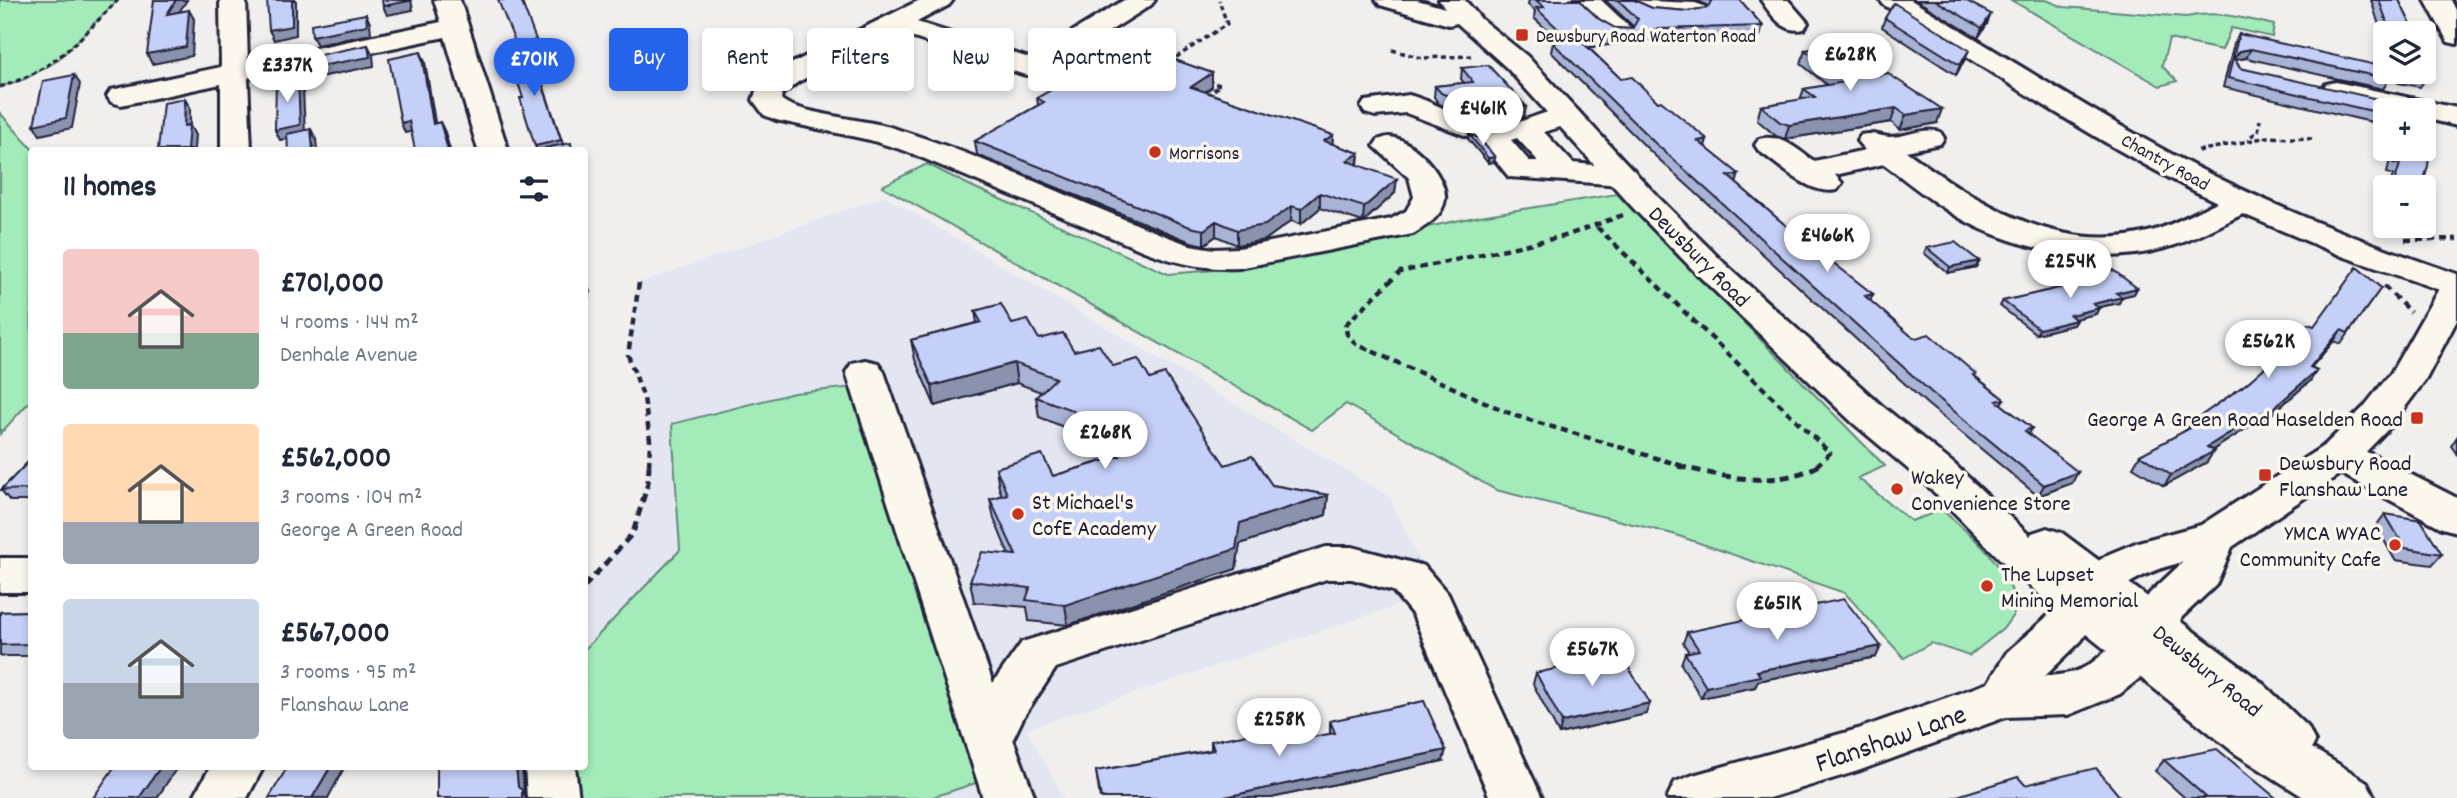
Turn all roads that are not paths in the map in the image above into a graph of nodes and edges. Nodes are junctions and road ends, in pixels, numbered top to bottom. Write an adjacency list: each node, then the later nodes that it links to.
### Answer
1 (233, 0): 21 (main road)
2 (447, 0): 18 (main road)
3 (940, 0): 16 (main road)
4 (1142, 0): 15 (main road)
5 (1155, 0): 15 (main road)
6 (1389, 0): 13 (main road)
7 (1417, 0): 13 (main road, Dewsbury Road)
8 (1586, 0): 19 (main road)
9 (1638, 0): 14 (main road)
10 (1774, 0): 17 (main road)
11 (1893, 0): 35 (main road, Chantry Road)
12 (2438, 0): 20 (main road)
13 (1454, 8): 25 (main road, Dewsbury Road)
14 (1695, 11)
15 (1111, 22): 16 (main road)
16 (894, 23): 30 (main road)
17 (1795, 23)
18 (456, 27): 21 (main road); 32 (main road)
19 (1620, 31)
20 (2457, 36)
21 (236, 72): 23 (main road); 31 (main road)
22 (2311, 84): 26 (main road)
23 (121, 96)
24 (1375, 107): 27 (main road)
25 (1567, 116): 27 (main road); 34 (main road, Dewsbury Road)
26 (2457, 117)
27 (1509, 132): 34 (main road)
28 (1929, 138): 33 (main road)
29 (1770, 145): 33 (main road)
30 (1389, 146)
31 (236, 147)
32 (492, 147)
33 (1880, 147): 35 (main road)
34 (1622, 176): 43 (main road, Dewsbury Road)
35 (2243, 202): 36 (main road, Chantry Road)
36 (2457, 287): 38 (main road)
37 (865, 372): 46 (main road)
38 (2339, 454): 39 (main road); 40 (main road)
39 (2457, 516)
40 (2214, 538): 43 (main road); 44 (main road, Flanshaw Lane)
41 (0, 575): 42 (main road)
42 (28, 575)
43 (2091, 595): 44 (main road, Dewsbury Road); 45 (main road)
44 (2147, 637): 45 (main road, Flanshaw Lane); 49 (main road, Dewsbury Road)
45 (2005, 697): 54 (main road, Flanshaw Lane)
46 (988, 739): 52 (main road); 53 (main road)
47 (236, 770): 50 (main road)
48 (550, 770): 51 (main road)
49 (2338, 790)
50 (219, 798)
51 (553, 798)
52 (1009, 798)
53 (1516, 798)
54 (1693, 798)

